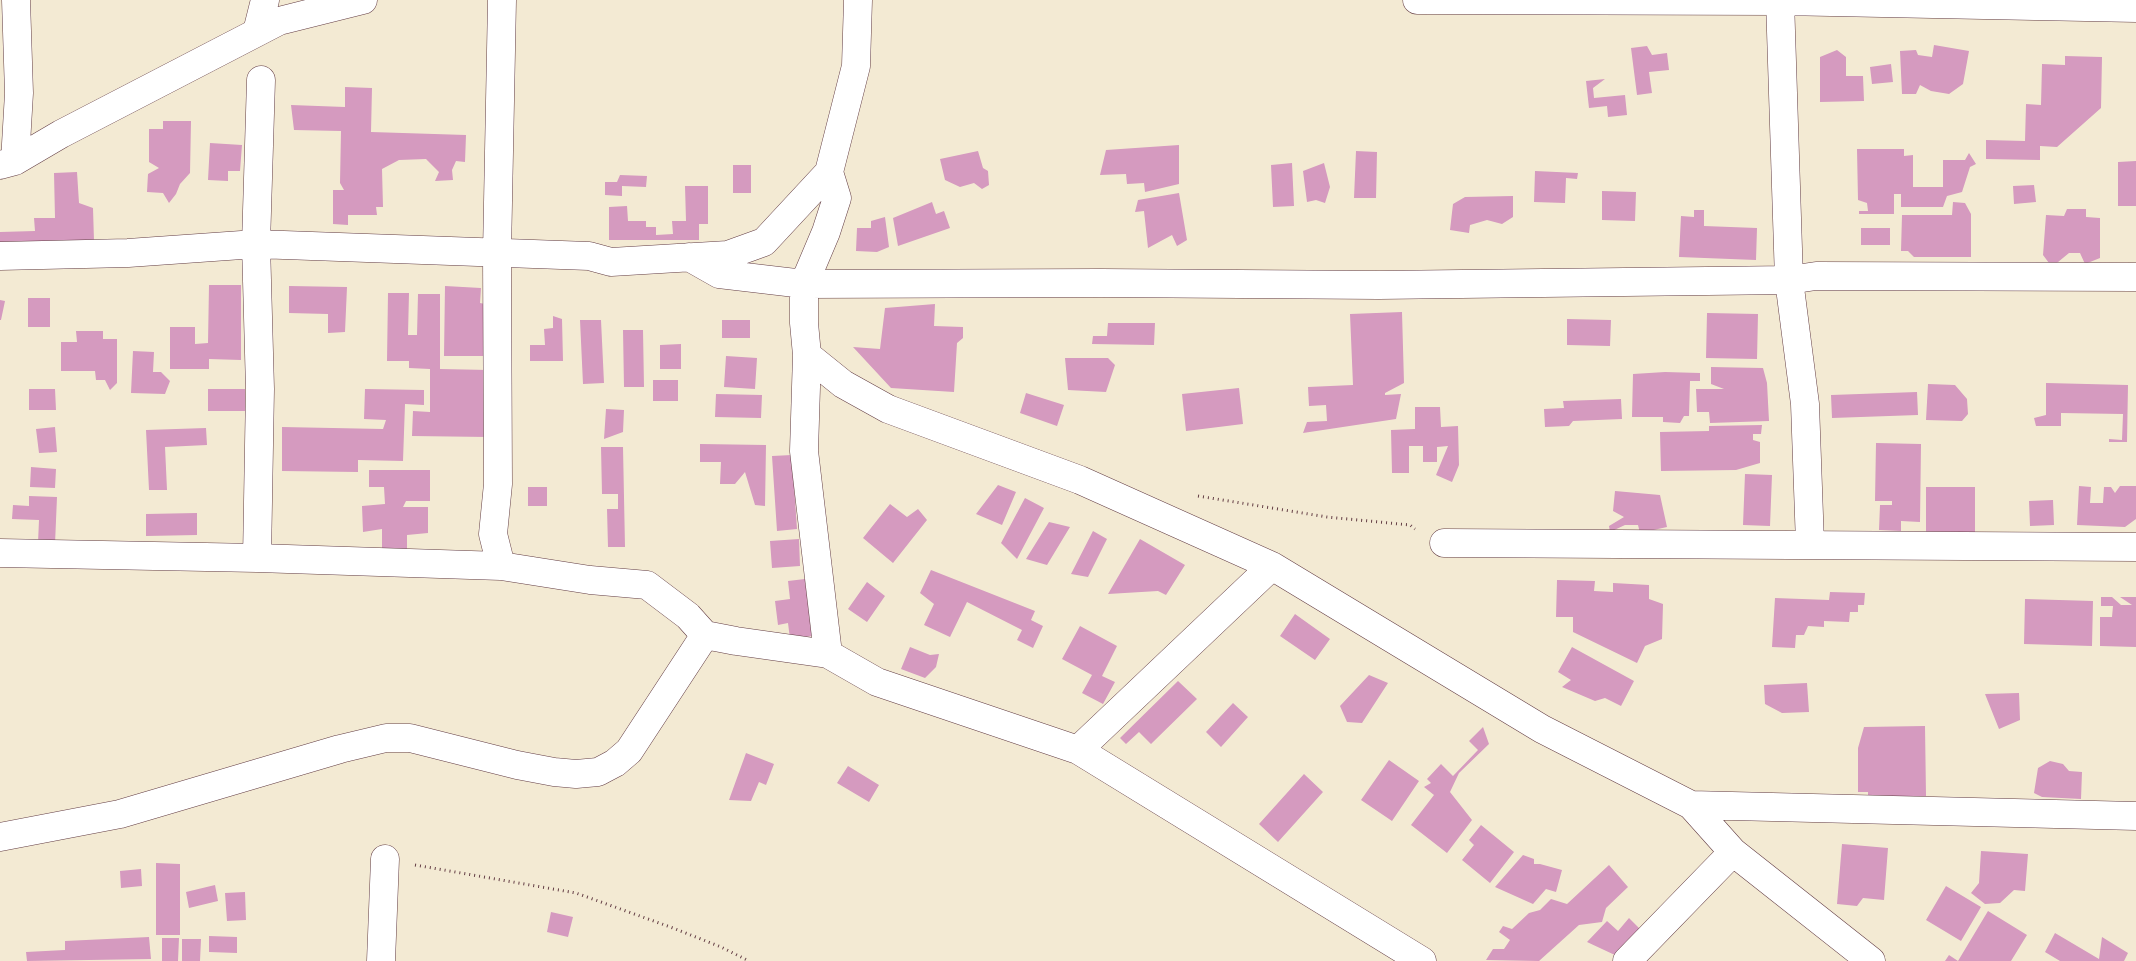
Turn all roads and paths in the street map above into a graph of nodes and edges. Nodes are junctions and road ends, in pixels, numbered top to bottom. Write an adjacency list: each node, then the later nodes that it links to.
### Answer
1 (16, 0): 11 (street)
2 (265, 0): 9 (street)
3 (363, 0): 9 (street)
4 (502, 0): 14 (street)
5 (858, 0): 12 (street)
6 (1417, 0): 7 (street)
7 (1780, 0): 8 (street); 18 (street)
8 (2136, 8)
9 (257, 32): 11 (street)
10 (261, 80): 13 (street)
11 (7, 163)
12 (829, 172): 16 (street); 19 (street)
13 (256, 244): 14 (street); 15 (street); 26 (street)
14 (497, 253): 16 (street); 27 (street)
15 (0, 256)
16 (689, 257): 19 (street)
17 (2136, 277): 18 (street)
18 (1789, 280): 19 (street); 23 (street)
19 (804, 284): 20 (street)
20 (807, 355): 28 (street); 30 (street)
21 (1188, 495): 22 (path)
22 (1444, 543): 23 (street)
23 (1810, 544): 24 (street)
24 (2136, 546)
25 (0, 553): 26 (street)
26 (257, 558): 27 (street)
27 (501, 566): 29 (street)
28 (1272, 566): 31 (street); 32 (street)
29 (705, 635): 30 (street); 34 (street)
30 (828, 654): 31 (street)
31 (1078, 750): 39 (street)
32 (1691, 805): 33 (street); 35 (street)
33 (2136, 816)
34 (0, 837)
35 (1733, 852): 40 (street); 41 (street)
36 (385, 859): 37 (street); 38 (path)
37 (381, 961)
38 (749, 961)
39 (1422, 961)
40 (1627, 961)
41 (1871, 961)

